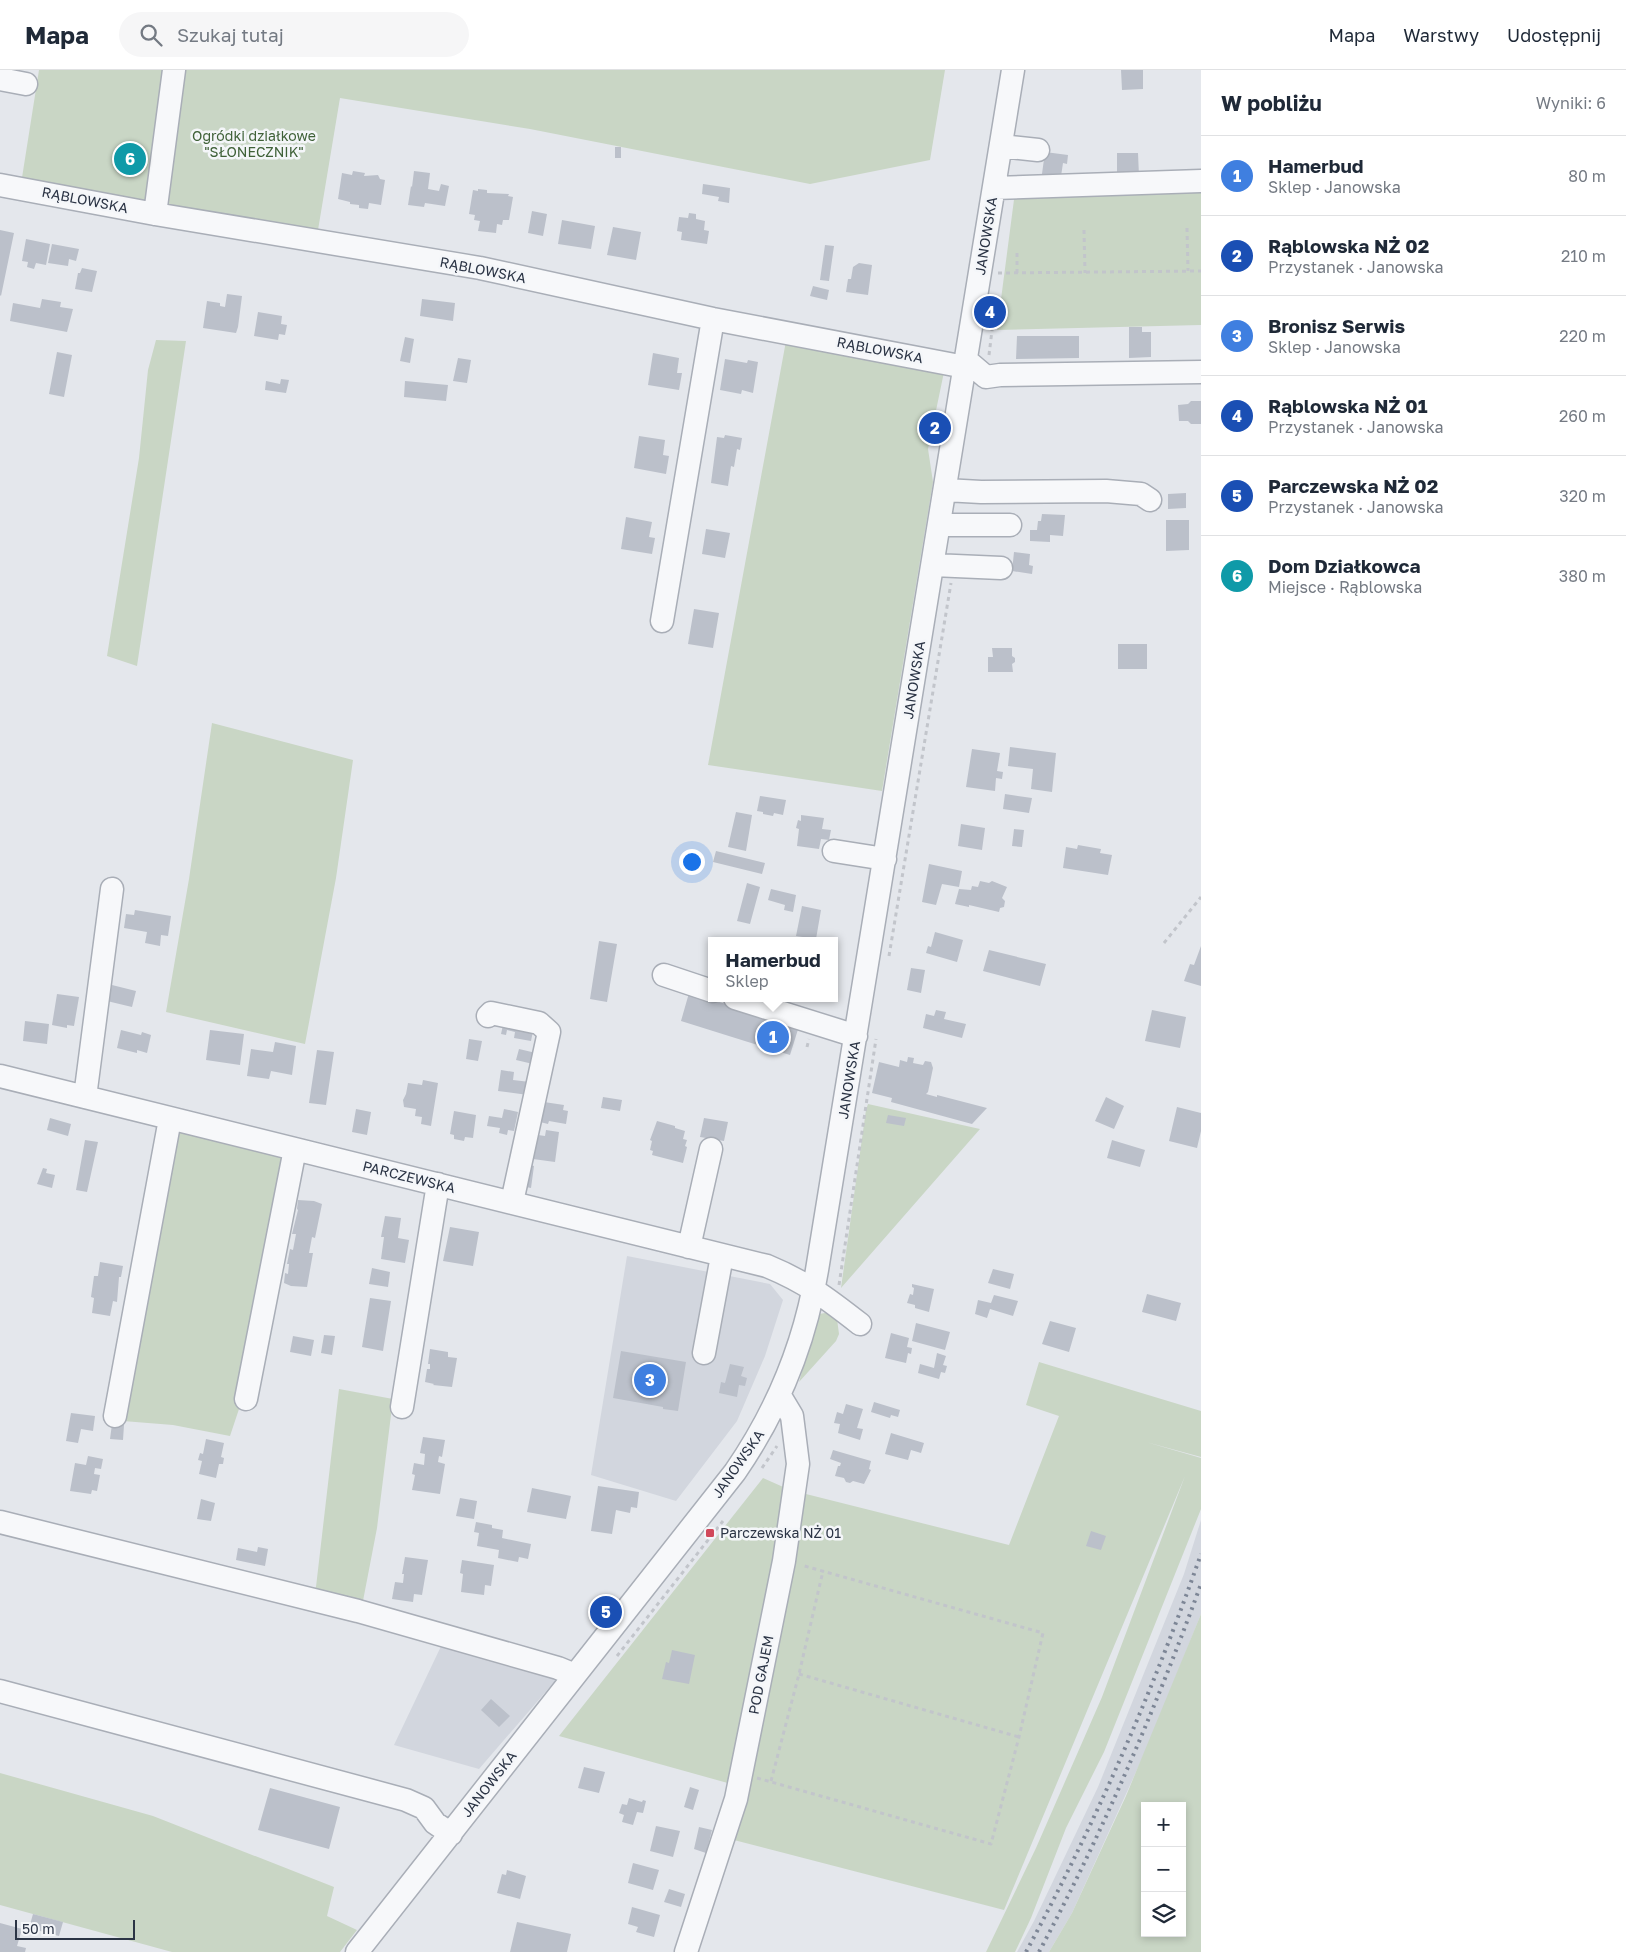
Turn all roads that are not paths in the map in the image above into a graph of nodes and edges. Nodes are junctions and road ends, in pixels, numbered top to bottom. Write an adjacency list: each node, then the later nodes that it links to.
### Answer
1 (174, 70): 10 (street)
2 (1013, 70): 5 (street, JANOWSKA)
3 (0, 79): 4 (street)
4 (26, 84)
5 (1001, 146): 6 (street); 9 (street, JANOWSKA)
6 (1038, 150)
7 (1201, 182): 9 (street)
8 (0, 185): 10 (street, RĄBLOWSKA)
9 (994, 188): 12 (street, JANOWSKA)
10 (155, 214): 11 (street, RĄBLOWSKA)
11 (713, 319): 12 (street, RĄBLOWSKA); 20 (street)
12 (965, 364): 13 (street); 14 (street, JANOWSKA)
13 (1201, 372)
14 (945, 490): 15 (street); 16 (street, JANOWSKA)
15 (1150, 500)
16 (939, 525): 17 (street); 18 (street, JANOWSKA)
17 (1010, 525)
18 (943, 566): 19 (street); 22 (street, JANOWSKA)
19 (1001, 568)
20 (662, 622)
21 (834, 851): 22 (street)
22 (885, 859): 28 (street, JANOWSKA)
23 (112, 889): 30 (street)
24 (664, 975): 25 (street)
25 (708, 990)
26 (749, 1002): 28 (street)
27 (488, 1016): 35 (street)
28 (866, 1036): 38 (street, JANOWSKA)
29 (0, 1076): 30 (street, PARCZEWSKA)
30 (85, 1098): 31 (street, PARCZEWSKA)
31 (170, 1119): 32 (street, PARCZEWSKA); 44 (street)
32 (295, 1149): 34 (street, PARCZEWSKA); 42 (street)
33 (711, 1149): 36 (street)
34 (438, 1184): 35 (street, PARCZEWSKA); 43 (street)
35 (512, 1202): 36 (street, PARCZEWSKA)
36 (689, 1247): 37 (street, PARCZEWSKA)
37 (722, 1256): 38 (street, PARCZEWSKA); 40 (street)
38 (814, 1289): 39 (street, PARCZEWSKA); 41 (street, JANOWSKA)
39 (860, 1324)
40 (704, 1353)
41 (780, 1396): 46 (street, JANOWSKA); 50 (street, POD GAJEM)
42 (246, 1399)
43 (402, 1406)
44 (115, 1416)
45 (0, 1522): 46 (street)
46 (575, 1676): 48 (street, JANOWSKA)
47 (0, 1691): 48 (street)
48 (450, 1834): 49 (street, JANOWSKA)
49 (357, 1952)
50 (686, 1952)

